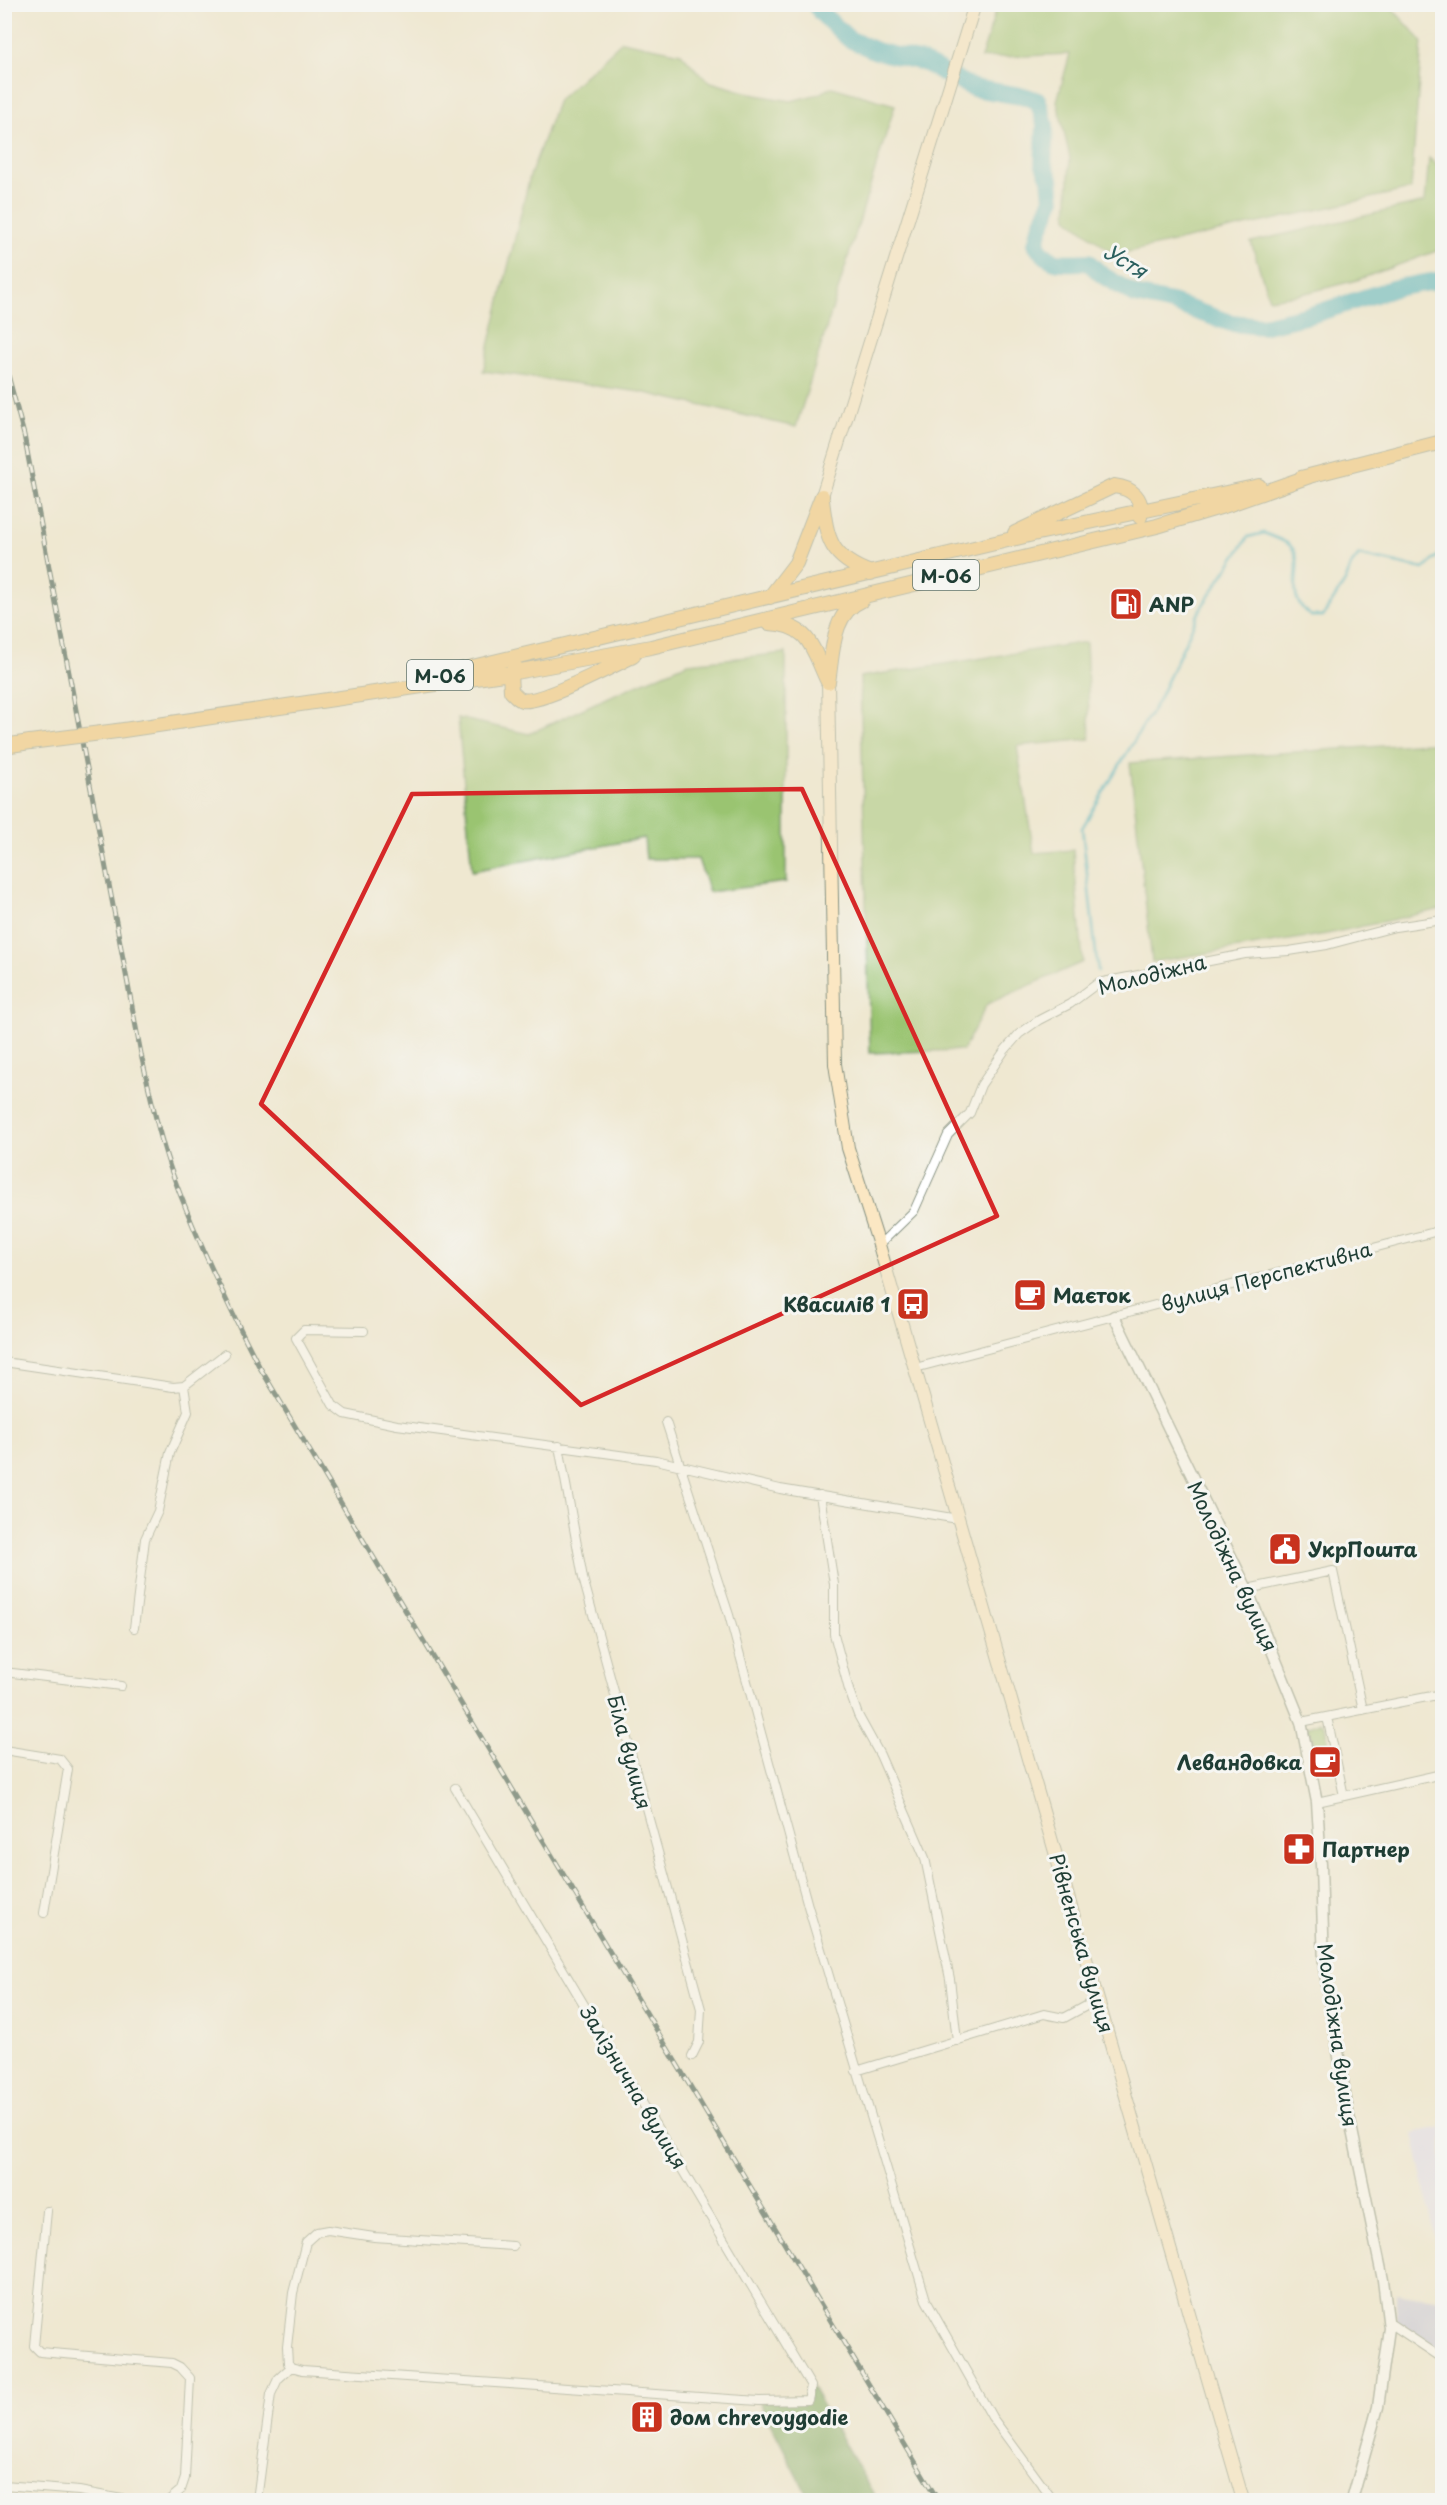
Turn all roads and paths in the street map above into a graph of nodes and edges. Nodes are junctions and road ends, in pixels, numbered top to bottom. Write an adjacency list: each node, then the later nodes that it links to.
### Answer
1 (975, 4): 4 (main road)
2 (1443, 442): 3 (highway, М-06)
3 (1310, 476): 5 (highway, М-06); 6 (highway, М-06)
4 (822, 496): 8 (highway); 10 (highway)
5 (1141, 511): 6 (highway); 7 (highway, М-06); 7 (highway)
6 (1137, 531): 9 (highway, М-06)
7 (995, 543): 8 (highway, М-06)
8 (871, 573): 10 (highway, М-06)
9 (892, 588): 11 (highway, М-06); 15 (highway)
10 (770, 597): 13 (highway, М-06)
11 (755, 622): 12 (highway, М-06); 15 (highway)
12 (651, 647): 14 (highway, М-06); 14 (highway)
13 (533, 653): 14 (highway); 16 (highway, М-06)
14 (510, 673): 16 (highway, М-06)
15 (828, 682): 20 (main road, Рівненська вулиця)
16 (346, 697): 17 (highway, М-06, bridge)
17 (4, 746)
18 (1443, 920): 20 (street, Молодіжна)
19 (1443, 1230): 21 (street, вулиця Перспективна)
20 (879, 1245): 25 (main road, Рівненська вулиця)
21 (1114, 1316): 25 (street, вулиця Перспективна); 32 (street, Молодіжна вулиця)
22 (364, 1331): 28 (street)
23 (225, 1354): 26 (street)
24 (4, 1362): 26 (street)
25 (915, 1368): 31 (main road, Рівненська вулиця)
26 (184, 1386): 33 (street)
27 (666, 1422): 29 (street)
28 (559, 1446): 29 (street); 48 (street, Біла вулиця)
29 (681, 1466): 30 (street); 49 (street)
30 (820, 1496): 31 (street); 47 (street)
31 (958, 1519): 46 (main road, Рівненська вулиця)
32 (1247, 1589): 37 (street); 39 (street, Молодіжна вулиця)
33 (134, 1629)
34 (4, 1672): 35 (street)
35 (121, 1686)
36 (1443, 1694): 37 (street)
37 (1363, 1710): 38 (street)
38 (1327, 1717): 39 (street); 43 (street)
39 (1301, 1722): 44 (street, Молодіжна вулиця)
40 (4, 1750): 45 (street)
41 (1443, 1774): 43 (street)
42 (455, 1788): 54 (street, Залізнична вулиця)
43 (1344, 1796): 44 (street)
44 (1317, 1802): 52 (street, Молодіжна вулиця)
45 (44, 1913)
46 (1099, 1999): 47 (street); 60 (main road, Рівненська вулиця)
47 (957, 2042): 49 (street)
48 (692, 2056)
49 (856, 2071): 59 (street)
50 (47, 2211): 57 (street)
51 (513, 2246): 54 (street)
52 (1388, 2322): 53 (street); 61 (street, Молодіжна вулиця)
53 (1443, 2358)
54 (291, 2367): 58 (street)
55 (4, 2486): 56 (street)
56 (128, 2500)
57 (169, 2500)
58 (257, 2500)
59 (1053, 2500)
60 (1243, 2500)
61 (1352, 2500)

